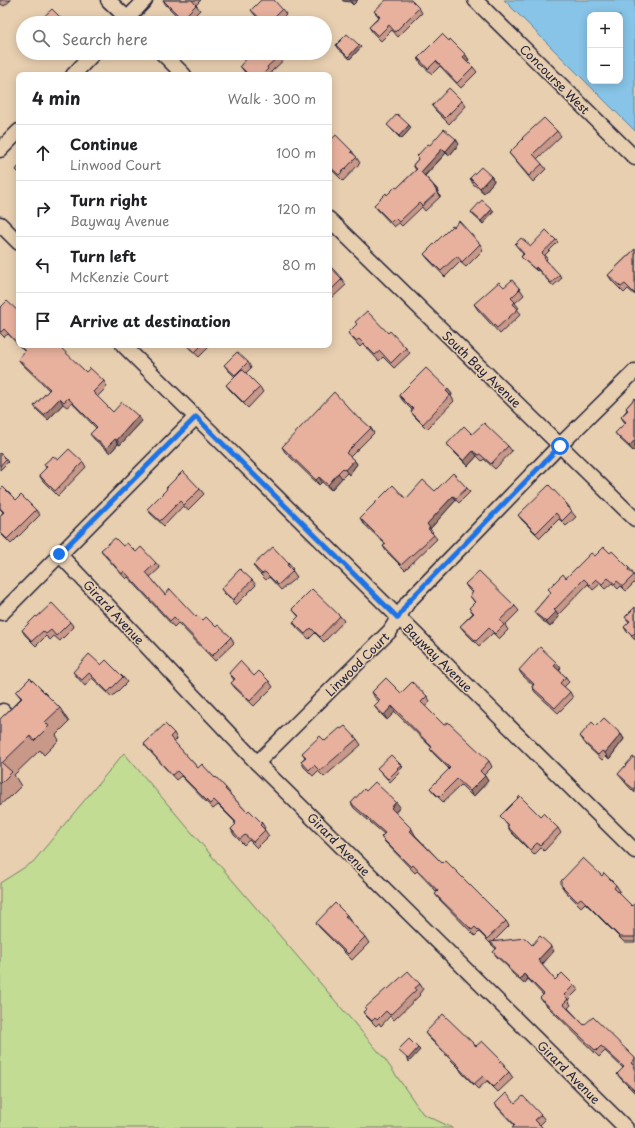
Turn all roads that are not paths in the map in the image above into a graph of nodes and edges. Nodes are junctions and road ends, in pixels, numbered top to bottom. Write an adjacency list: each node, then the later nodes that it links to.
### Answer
1 (108, 0): 4 (street)
2 (145, 0): 5 (street)
3 (475, 0): 12 (street, Concourse West)
4 (122, 16)
5 (132, 16)
6 (87, 60): 8 (street)
7 (169, 60): 9 (street)
8 (76, 72)
9 (181, 72)
10 (16, 134): 11 (street)
11 (0, 150)
12 (635, 158)
13 (332, 222): 19 (street, South Bay Avenue)
14 (0, 224): 15 (street)
15 (16, 240)
16 (126, 348): 18 (street, Bayway Avenue)
17 (635, 371): 19 (street, Linwood Court)
18 (196, 417): 21 (street); 23 (street, Bayway Avenue)
19 (560, 446): 20 (street, South Bay Avenue); 23 (street, Linwood Court)
20 (635, 519)
21 (59, 554): 22 (street); 24 (street, Girard Avenue)
22 (2, 613)
23 (398, 618): 24 (street, Linwood Court); 25 (street, Bayway Avenue)
24 (257, 763): 26 (street, Girard Avenue)
25 (635, 851)
26 (626, 1128)

